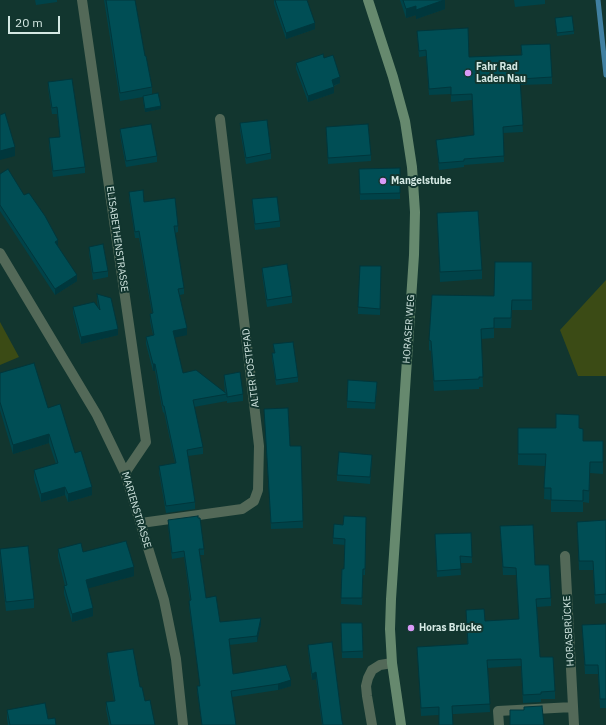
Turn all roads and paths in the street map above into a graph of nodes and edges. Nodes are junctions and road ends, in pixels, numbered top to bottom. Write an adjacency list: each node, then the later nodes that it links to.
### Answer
1 (82, 0): 5 (street, ELISABETHENSTRASSE)
2 (368, 0): 8 (main road, HORASER WEG)
3 (220, 119): 6 (street, ALTER POSTPFAD)
4 (0, 253): 5 (street, MARIENSTRASSE)
5 (126, 473): 6 (street, MARIENSTRASSE)
6 (141, 523): 10 (street, MARIENSTRASSE)
7 (566, 556): 9 (street, HORASBRÜCKE)
8 (392, 663): 11 (street); 12 (main road, HORASER WEG)
9 (573, 707): 13 (street); 14 (street, HORASBRÜCKE)
10 (183, 725)
11 (372, 725)
12 (401, 725)
13 (499, 725)
14 (574, 725)

